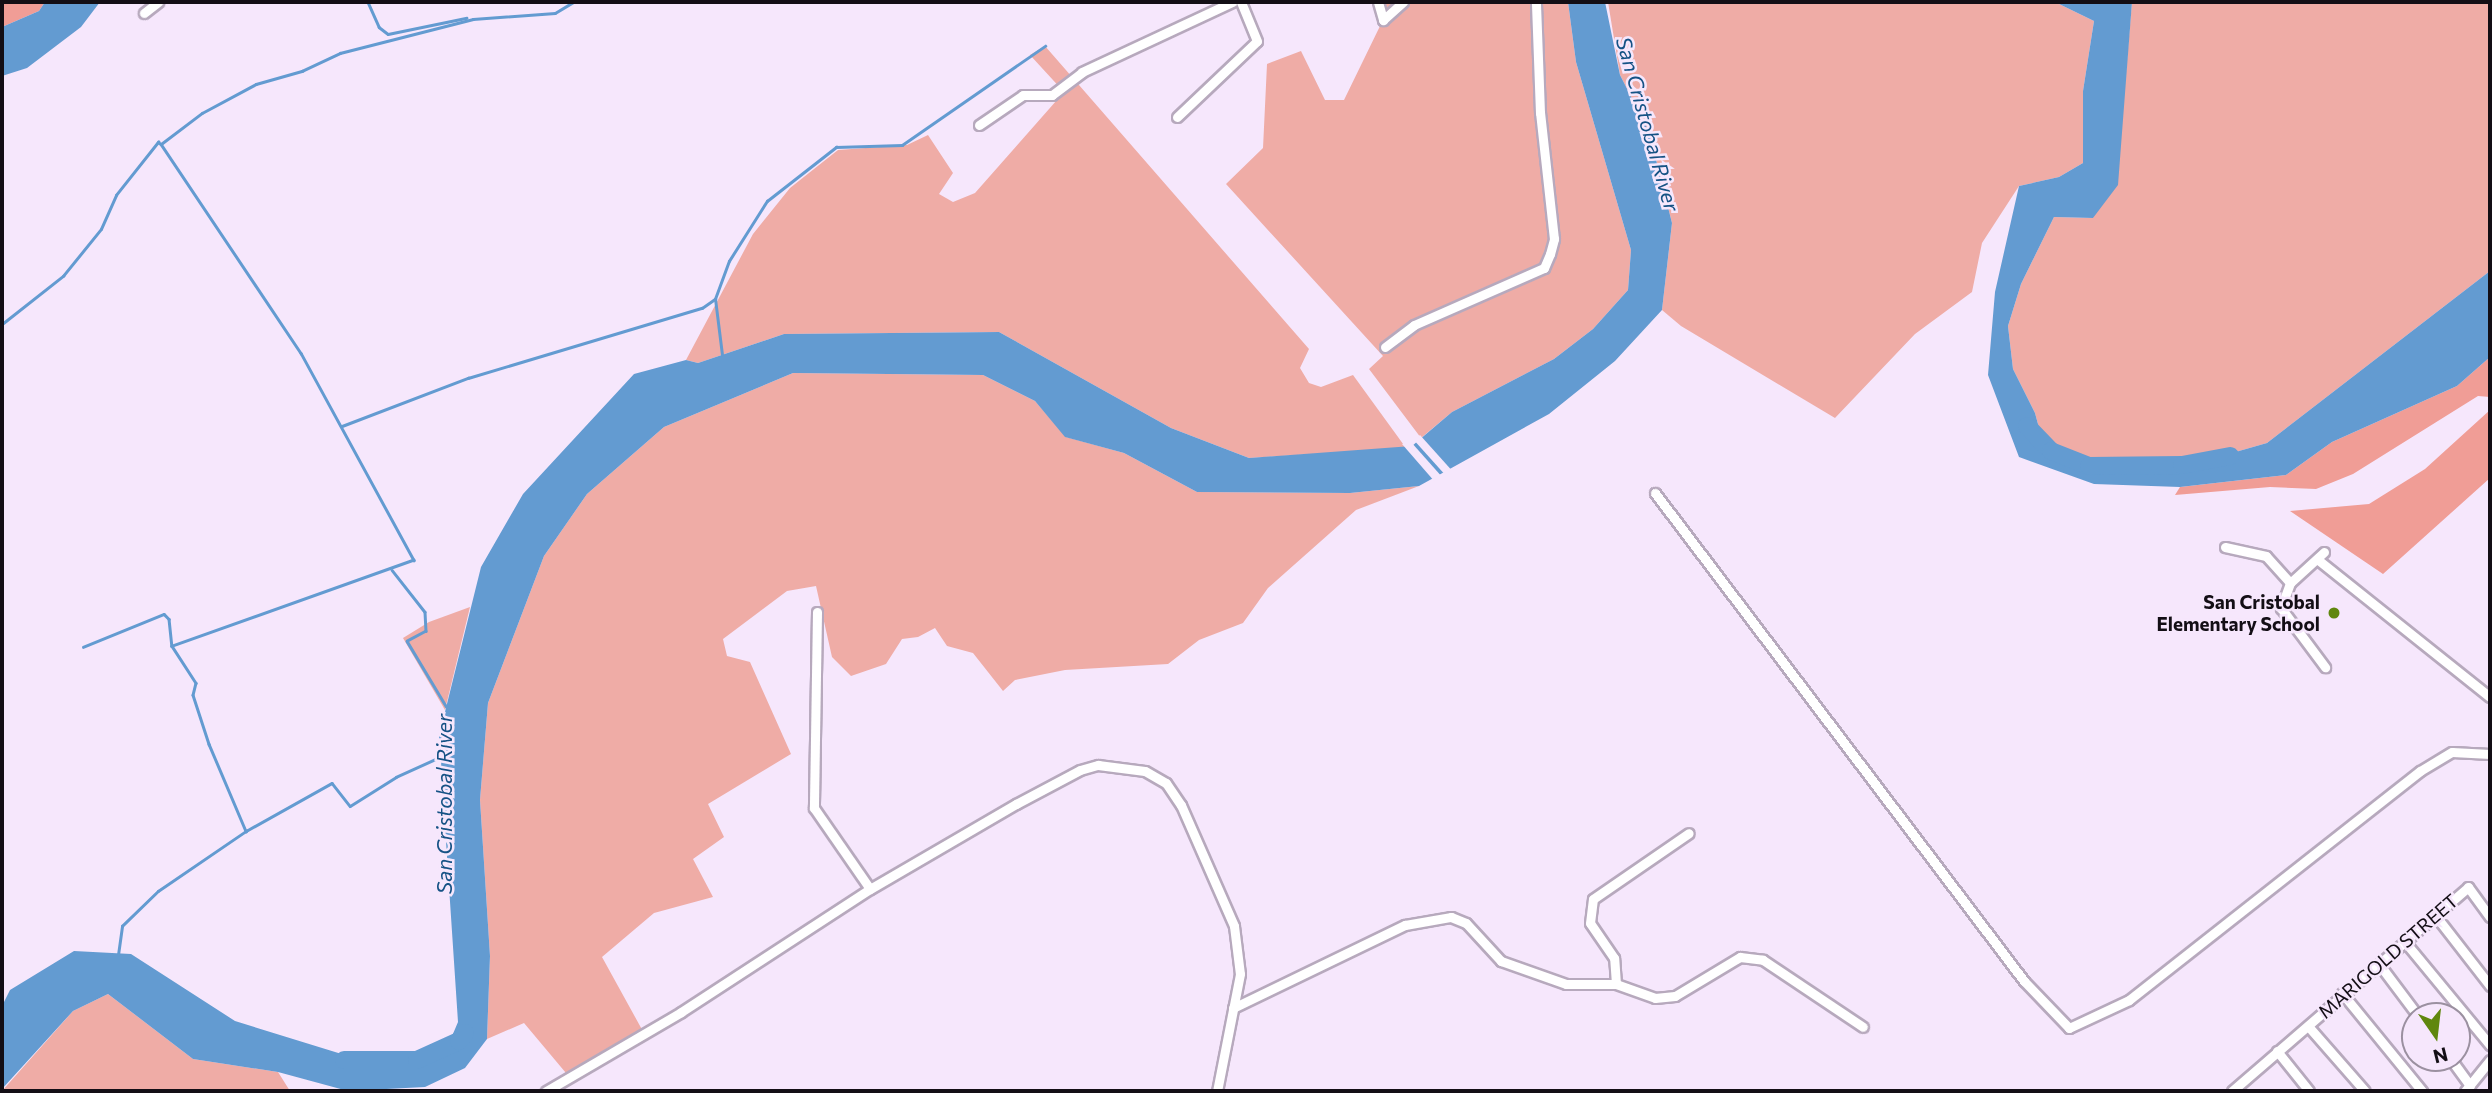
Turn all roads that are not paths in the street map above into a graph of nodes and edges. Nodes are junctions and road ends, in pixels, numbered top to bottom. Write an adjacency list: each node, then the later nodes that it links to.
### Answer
1 (158, 2): 7 (street)
2 (1232, 2): 9 (street)
3 (1241, 2): 8 (street)
4 (1378, 2): 5 (street)
5 (1403, 2)
6 (1536, 2): 10 (street)
7 (144, 13)
8 (1177, 117)
9 (979, 125)
10 (1385, 347)
11 (1655, 493): 17 (street)
12 (2225, 547): 13 (street)
13 (2290, 583): 15 (street); 16 (street)
14 (817, 612): 19 (street)
15 (2325, 667)
16 (2490, 697)
17 (2490, 754)
18 (1689, 833): 24 (street)
19 (870, 889): 28 (street); 37 (street)
20 (2435, 915): 21 (street, MARIGOLD STREET); 22 (street, MARIGOLD STREET); 25 (street)
21 (2490, 917)
22 (2405, 942): 23 (street, MARIGOLD STREET); 31 (street)
23 (2379, 964): 26 (street, MARIGOLD STREET); 27 (street)
24 (1616, 984): 28 (street); 30 (street)
25 (2490, 986)
26 (2342, 993): 29 (street, MARIGOLD STREET); 41 (street)
27 (2408, 1002)
28 (1233, 1008): 38 (street)
29 (2308, 1026): 32 (street, MARIGOLD STREET); 40 (street)
30 (1863, 1027)
31 (2490, 1045)
32 (2277, 1051): 36 (street); 39 (street, MARIGOLD STREET)
33 (2490, 1060): 35 (street)
34 (2458, 1072): 35 (street)
35 (2468, 1088)
36 (2302, 1089)
37 (546, 1091)
38 (1217, 1091)
39 (2232, 1091)
40 (2365, 1091)
41 (2422, 1091)

